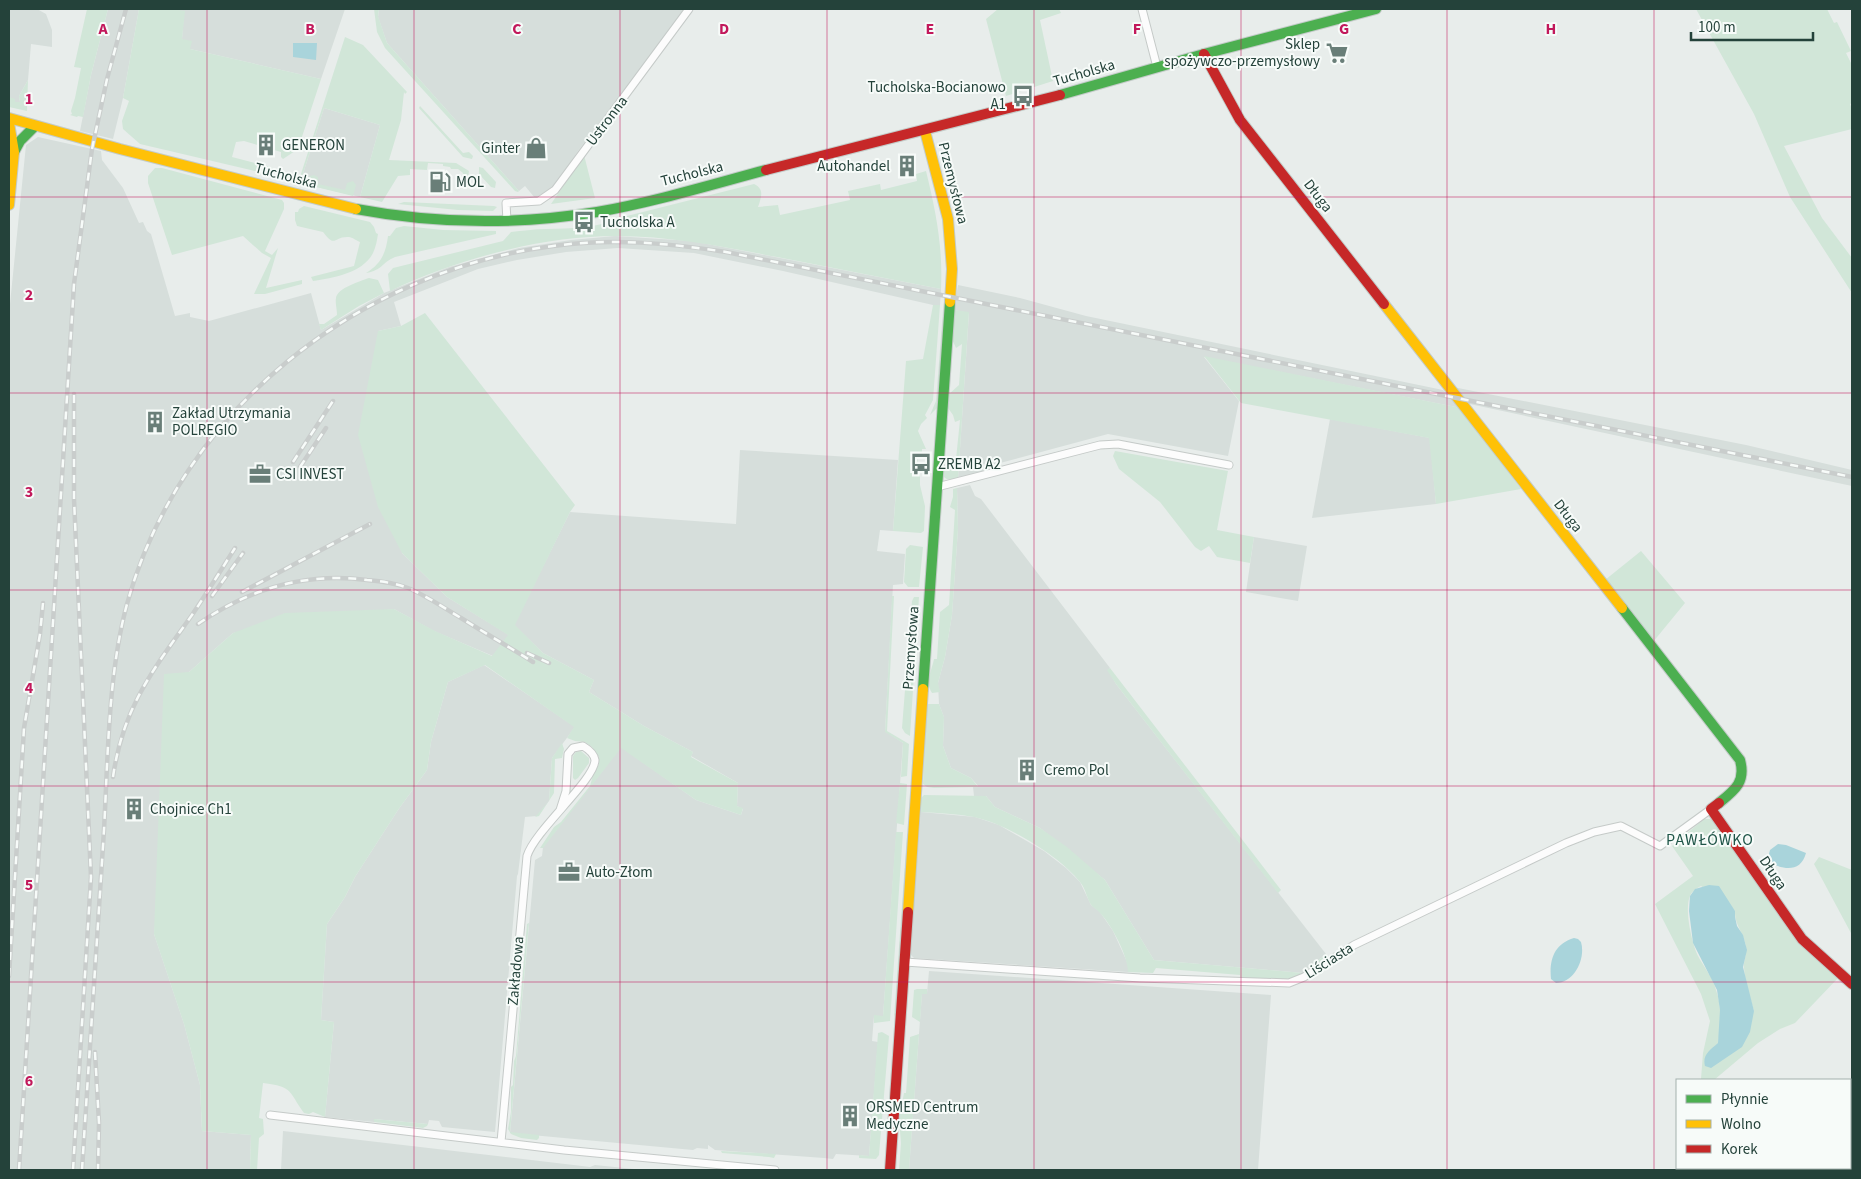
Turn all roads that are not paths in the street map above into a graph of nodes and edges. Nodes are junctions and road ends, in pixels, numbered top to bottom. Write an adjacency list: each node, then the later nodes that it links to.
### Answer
1 (689, 9): 12 (street, Ustronna)
2 (1142, 9): 5 (street)
3 (1376, 9): 4 (street, Tucholska)
4 (1204, 54): 5 (street, Tucholska); 15 (street, Długa)
5 (1156, 67): 9 (street, Tucholska)
6 (9, 118): 8 (street, Tucholska)
7 (9, 123): 10 (street)
8 (35, 126): 10 (street); 12 (street, Tucholska)
9 (925, 131): 12 (street, Tucholska); 14 (street, Przemysłowa)
10 (14, 152): 11 (street)
11 (9, 205)
12 (507, 221)
13 (1229, 465): 14 (street)
14 (938, 487): 17 (street, Przemysłowa)
15 (1710, 809): 17 (street, Liściasta); 18 (street, Długa)
16 (560, 810): 16 (street, Zakładowa); 20 (street, Zakładowa)
17 (905, 962): 22 (street, Przemysłowa)
18 (1852, 984)
19 (270, 1115): 20 (street)
20 (501, 1142): 21 (street)
21 (775, 1170)
22 (890, 1170)

